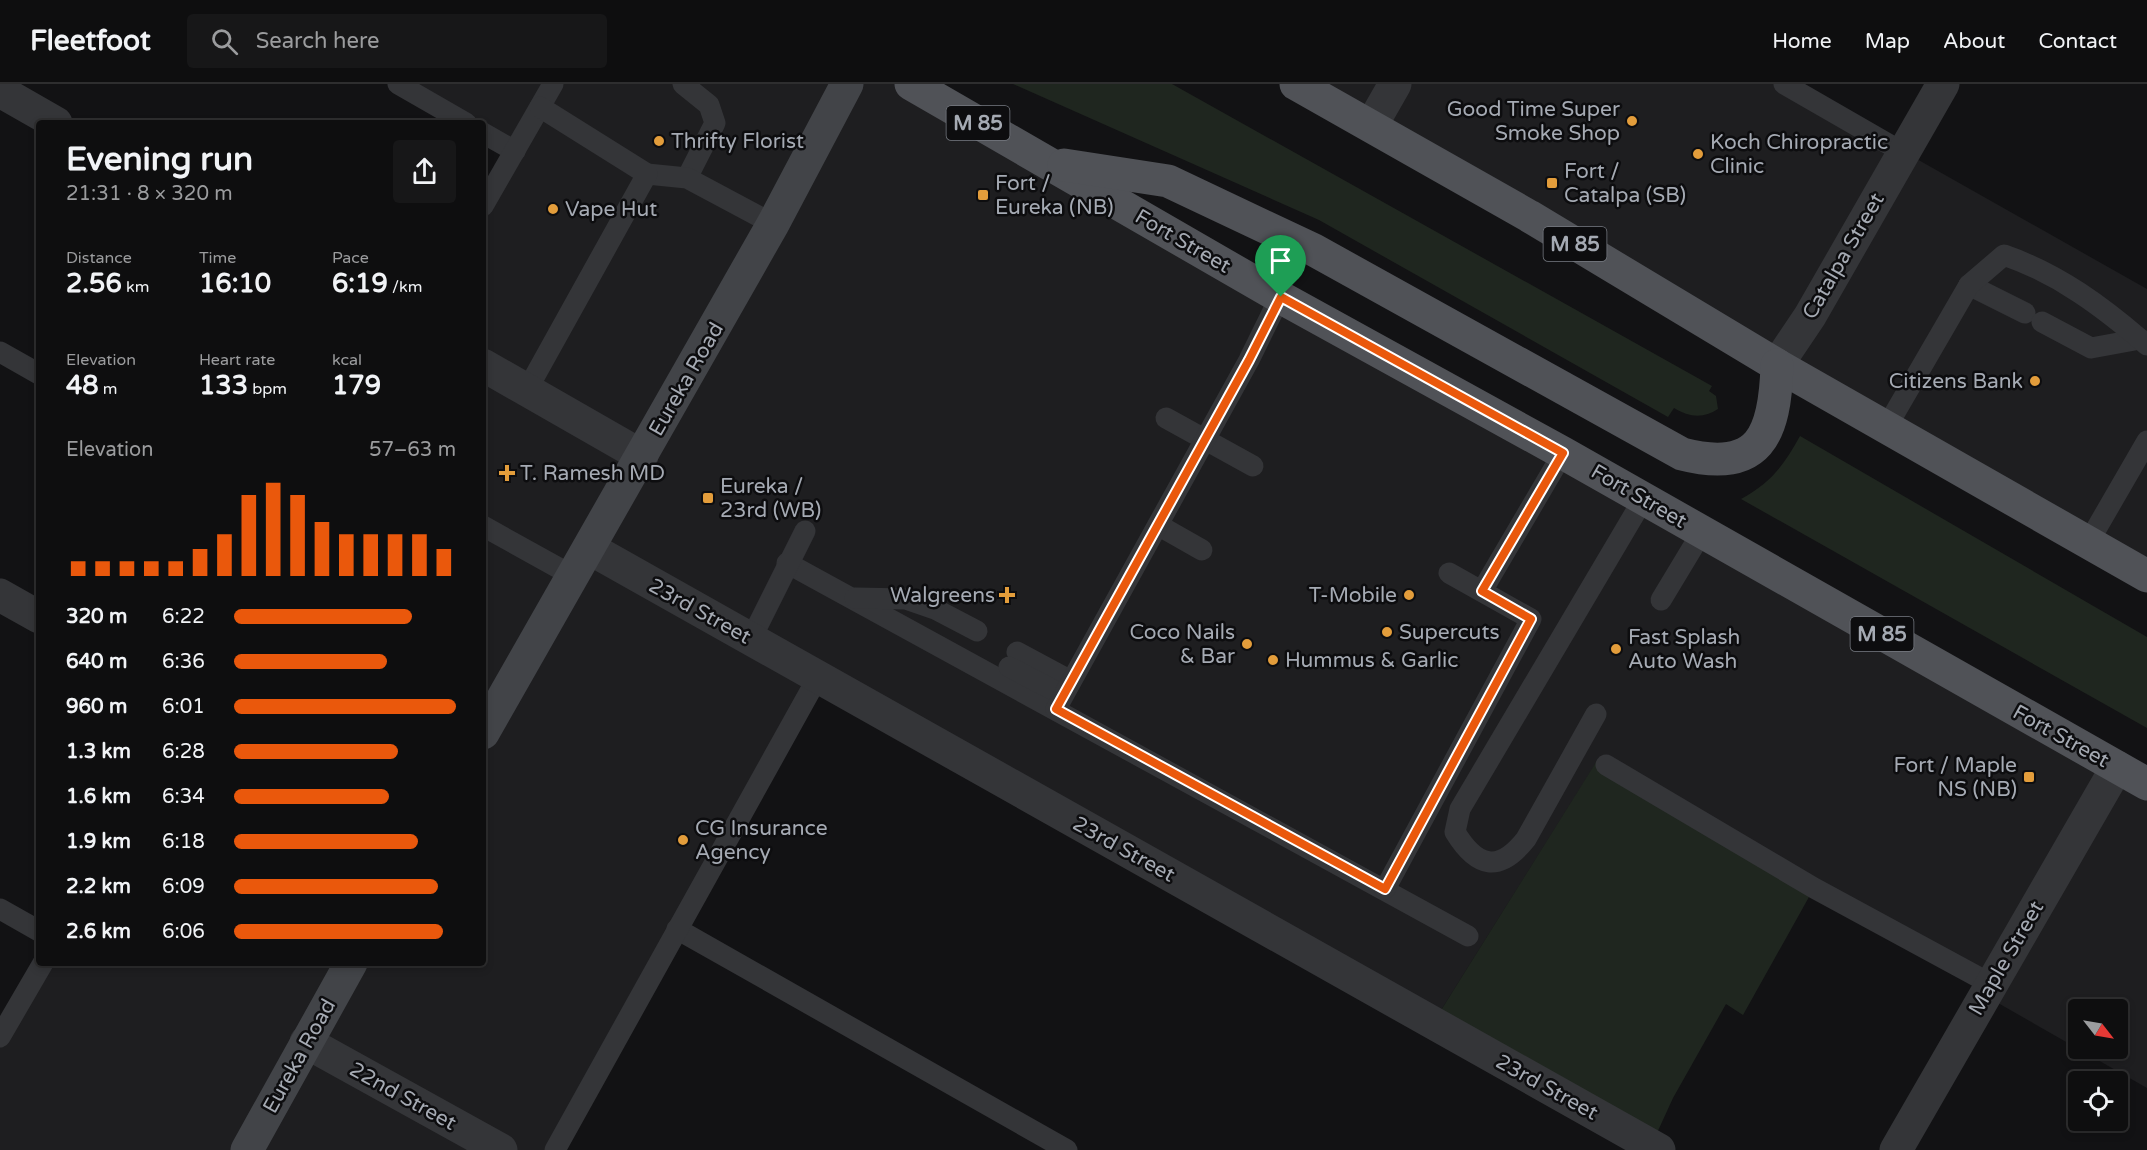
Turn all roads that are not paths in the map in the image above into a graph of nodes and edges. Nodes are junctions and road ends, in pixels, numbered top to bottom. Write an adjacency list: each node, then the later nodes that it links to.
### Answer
1 (398, 84): 13 (lane)
2 (553, 84): 11 (lane)
3 (683, 84): 20 (lane)
4 (846, 84): 22 (main road, Eureka Road)
5 (911, 84): 18 (main road, Fort Street / M 85)
6 (1296, 84): 14 (main road, M 85)
7 (1395, 84): 14 (street)
8 (1784, 84): 17 (lane)
9 (1943, 84): 17 (street, Catalpa Street)
10 (0, 91): 12 (street)
11 (540, 108): 16 (lane); 19 (lane)
12 (51, 120)
13 (461, 120)
14 (1371, 126): 27 (main road, M 85)
15 (486, 135): 16 (lane)
16 (515, 151): 21 (lane)
17 (1904, 153): 27 (street, Catalpa Street)
18 (1044, 162): 24 (main road, Fort Street / M 85); 27 (main road)
19 (646, 174): 20 (lane); 30 (lane)
20 (687, 178): 22 (lane)
21 (486, 201)
22 (773, 224): 36 (main road, Eureka Road)
23 (1969, 285): 25 (lane); 25 (lane); 32 (lane)
24 (1281, 297): 33 (lane); 35 (main road, Fort Street / M 85)
25 (2143, 342)
26 (0, 352): 29 (lane)
27 (1777, 365): 32 (main road, M 85)
28 (486, 367): 30 (street)
29 (36, 372)
30 (527, 390): 36 (street)
31 (1166, 418): 33 (lane)
32 (1886, 428): 43 (main road, M 85)
33 (1205, 440): 37 (lane); 39 (lane)
34 (2147, 441): 43 (lane)
35 (1563, 453): 38 (main road, Fort Street / M 85); 50 (lane)
36 (642, 456): 44 (main road, Eureka Road)
37 (1253, 466)
38 (1644, 498): 42 (main road, Fort Street / M 85); 60 (lane)
39 (1158, 525): 45 (lane); 59 (lane)
40 (486, 528): 48 (lane)
41 (805, 531): 46 (lane)
42 (1702, 532): 53 (lane); 63 (main road, Fort Street / M 85)
43 (2088, 543): 49 (main road, M 85)
44 (589, 548): 48 (main road, Eureka Road); 56 (street, 23rd Street)
45 (1202, 550)
46 (788, 563): 52 (lane); 56 (lane)
47 (1449, 573): 50 (lane)
48 (573, 576): 61 (main road, Eureka Road)
49 (2147, 576)
50 (1482, 591): 65 (lane)
51 (0, 595): 54 (street)
52 (852, 598): 55 (lane); 55 (lane)
53 (1661, 600)
54 (36, 615)
55 (892, 620): 59 (lane)
56 (751, 639): 58 (street, 23rd Street)
57 (1013, 660): 59 (lane)
58 (818, 677): 68 (lane); 79 (street, 23rd Street)
59 (1063, 695): 65 (lane)
60 (1596, 714)
61 (486, 728)
62 (1606, 765): 72 (lane)
63 (2116, 766): 64 (main road, Fort Street / M 85); 72 (street, Maple Street)
64 (2147, 784)
65 (1385, 889): 69 (lane)
66 (0, 909): 67 (lane)
67 (36, 929)
68 (677, 929): 77 (lane); 78 (lane)
69 (1468, 936)
70 (42, 966): 73 (lane)
71 (349, 966): 74 (main road, Eureka Road)
72 (1991, 984): 80 (street, Maple Street)
73 (0, 1038)
74 (306, 1042): 75 (main road, Eureka Road); 76 (street, 22nd Street)
75 (247, 1150)
76 (501, 1150)
77 (555, 1150)
78 (1067, 1150)
79 (1659, 1150)
80 (1896, 1150)

